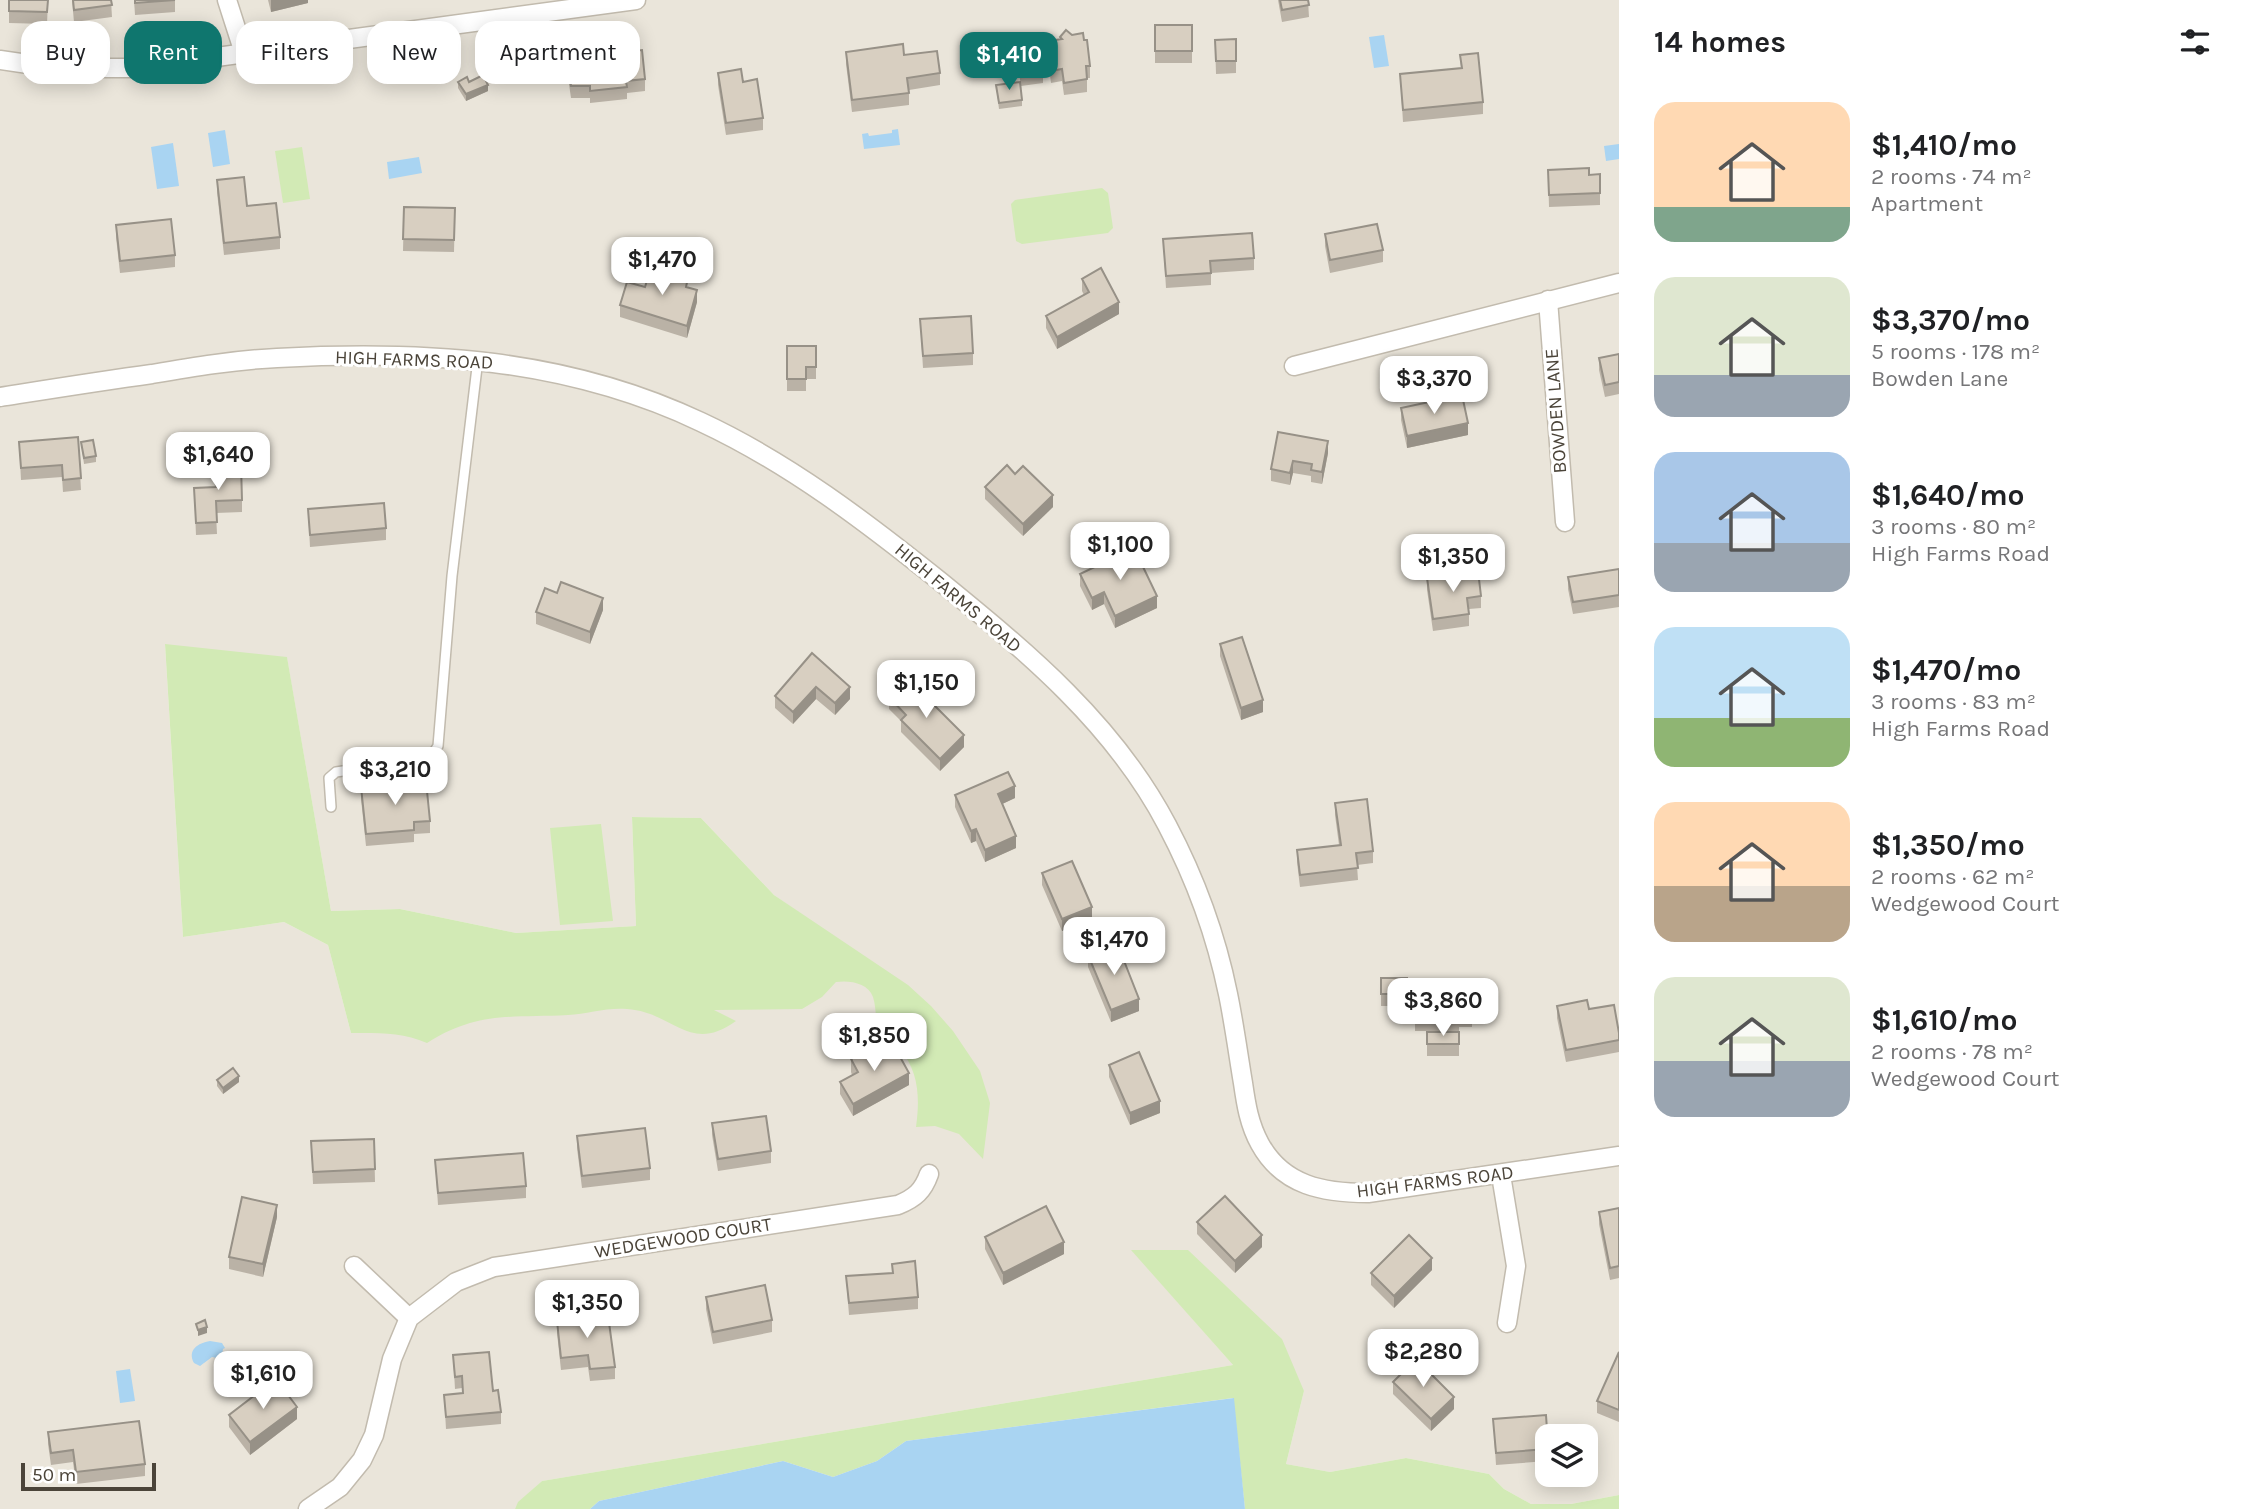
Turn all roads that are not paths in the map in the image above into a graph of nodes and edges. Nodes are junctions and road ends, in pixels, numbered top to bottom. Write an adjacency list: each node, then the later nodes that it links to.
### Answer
1 (227, 0): 3 (street)
2 (636, 0): 4 (street)
3 (236, 28)
4 (353, 38)
5 (236, 53): 6 (street)
6 (0, 60)
7 (1619, 283): 8 (street)
8 (1548, 300): 10 (street); 12 (street, BOWDEN LANE)
9 (478, 359): 11 (street, HIGH FARMS ROAD); 13 (lane); 16 (street, HIGH FARMS ROAD)
10 (1294, 366)
11 (0, 397)
12 (1565, 522)
13 (331, 807)
14 (1619, 1156): 16 (street, HIGH FARMS ROAD)
15 (929, 1174): 18 (street, WEDGEWOOD COURT)
16 (1501, 1175): 19 (street)
17 (354, 1266): 18 (street)
18 (409, 1318): 20 (street)
19 (1507, 1323)
20 (308, 1509)

